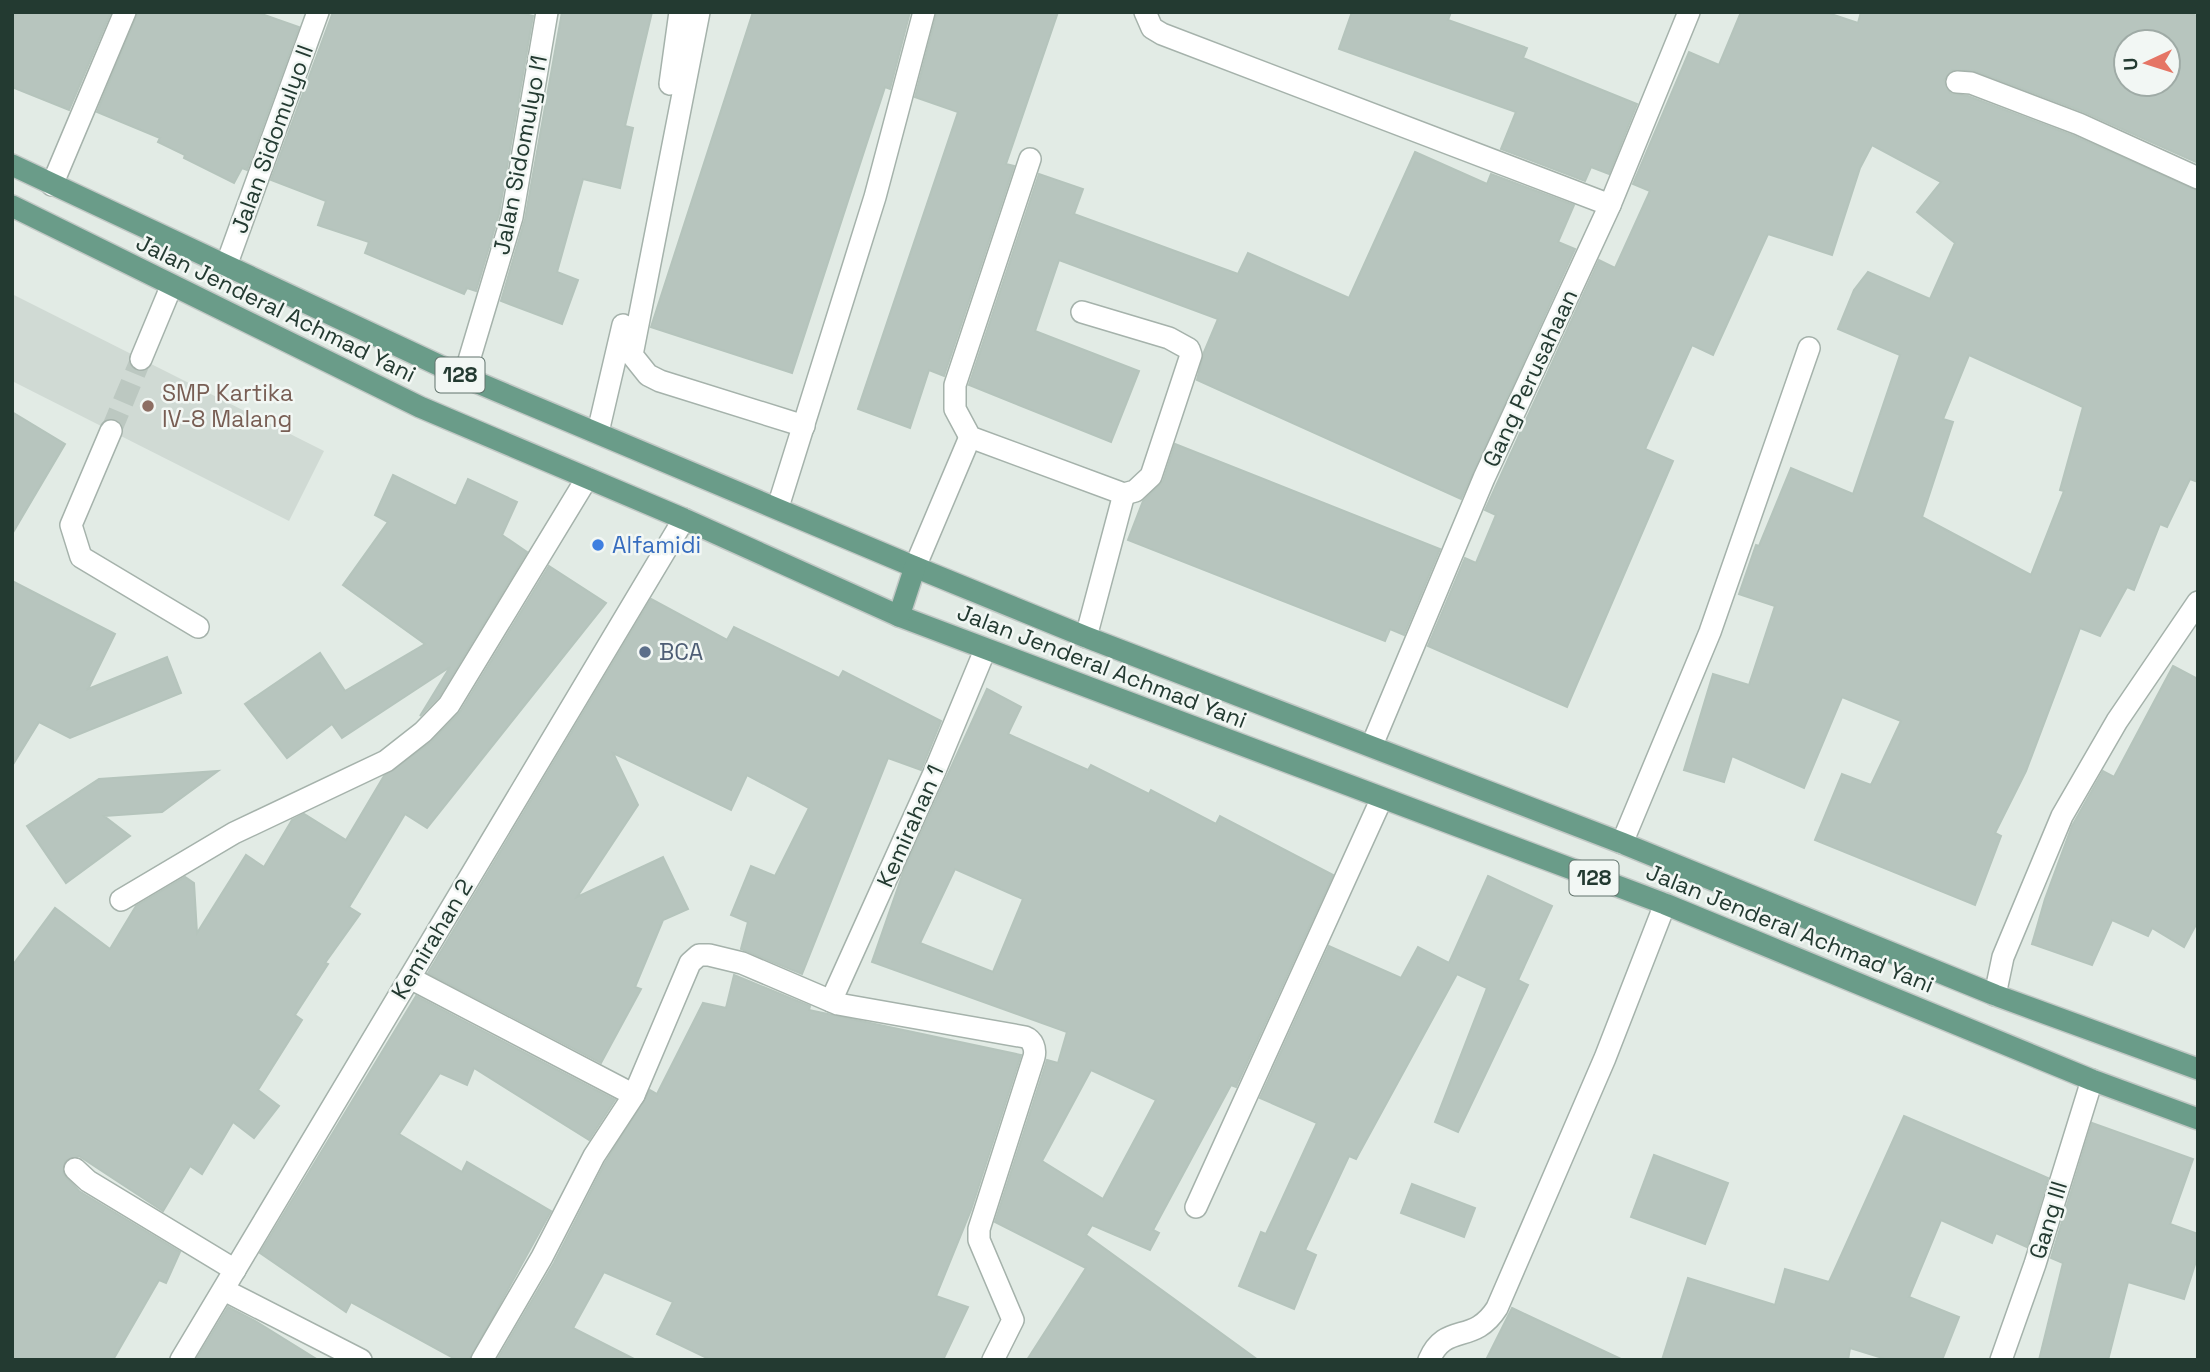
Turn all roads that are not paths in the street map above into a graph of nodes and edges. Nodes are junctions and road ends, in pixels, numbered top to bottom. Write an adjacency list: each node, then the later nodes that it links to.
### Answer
1 (125, 12): 13 (street)
2 (318, 12): 16 (street, Jalan Sidomulyo II)
3 (547, 12): 21 (street, Jalan Sidomulyo I1)
4 (680, 12): 24 (street)
5 (699, 12): 22 (street)
6 (924, 12): 22 (street)
7 (1144, 12): 14 (street)
8 (1689, 12): 14 (street, Gang Perusahaan)
9 (1957, 82): 12 (street)
10 (1030, 159): 25 (street)
11 (12, 165): 13 (main road, Jalan Jenderal Achmad Yani / 128)
12 (2198, 177)
13 (52, 185): 16 (main road, Jalan Jenderal Achmad Yani / 128)
14 (1610, 205): 36 (street, Gang Perusahaan)
15 (12, 206): 17 (main road, Jalan Jenderal Achmad Yani / 128)
16 (226, 266): 21 (main road, Jalan Jenderal Achmad Yani / 128)
17 (171, 287): 20 (street); 26 (main road, Jalan Jenderal Achmad Yani / 128)
18 (1082, 312): 27 (street)
19 (1809, 348): 38 (street)
20 (143, 355)
21 (464, 377): 24 (main road, Jalan Jenderal Achmad Yani / 128)
22 (804, 426): 28 (street)
23 (111, 431): 33 (street)
24 (598, 432): 28 (main road, Jalan Jenderal Achmad Yani / 128)
25 (970, 437): 27 (street); 30 (street)
26 (587, 478): 29 (main road, Jalan Jenderal Achmad Yani / 128); 39 (street)
27 (1124, 494): 34 (street)
28 (778, 507): 30 (main road, Jalan Jenderal Achmad Yani / 128)
29 (684, 519): 32 (main road, Jalan Jenderal Achmad Yani / 128); 41 (street, Kemirahan 2)
30 (915, 567): 32 (main road); 34 (main road, Jalan Jenderal Achmad Yani / 128)
31 (2198, 602): 42 (street)
32 (899, 616): 35 (main road, Jalan Jenderal Achmad Yani / 128)
33 (198, 626)
34 (1086, 637): 36 (main road, Jalan Jenderal Achmad Yani / 128)
35 (985, 650): 37 (main road, Jalan Jenderal Achmad Yani / 128); 43 (street, Kemirahan 1)
36 (1372, 745): 38 (main road, Jalan Jenderal Achmad Yani / 128)
37 (1381, 800): 40 (main road, Jalan Jenderal Achmad Yani / 128); 49 (street)
38 (1622, 843): 42 (main road, Jalan Jenderal Achmad Yani / 128)
39 (121, 900)
40 (1665, 904): 45 (main road, Jalan Jenderal Achmad Yani / 128); 56 (street)
41 (410, 978): 46 (street); 50 (street, Kemirahan 2)
42 (1995, 995): 44 (main road, Jalan Jenderal Achmad Yani / 128)
43 (831, 1001): 46 (street); 55 (street)
44 (2198, 1069)
45 (2092, 1080): 47 (main road, Jalan Jenderal Achmad Yani / 128); 57 (street, Gang III)
46 (634, 1096): 54 (street)
47 (2198, 1119)
48 (75, 1169): 50 (street)
49 (1196, 1207)
50 (235, 1270): 51 (street, Kemirahan 2)
51 (224, 1290): 52 (street, Kemirahan 2); 53 (street)
52 (181, 1360)
53 (361, 1360)
54 (482, 1360)
55 (993, 1360)
56 (1429, 1360)
57 (2001, 1360)

